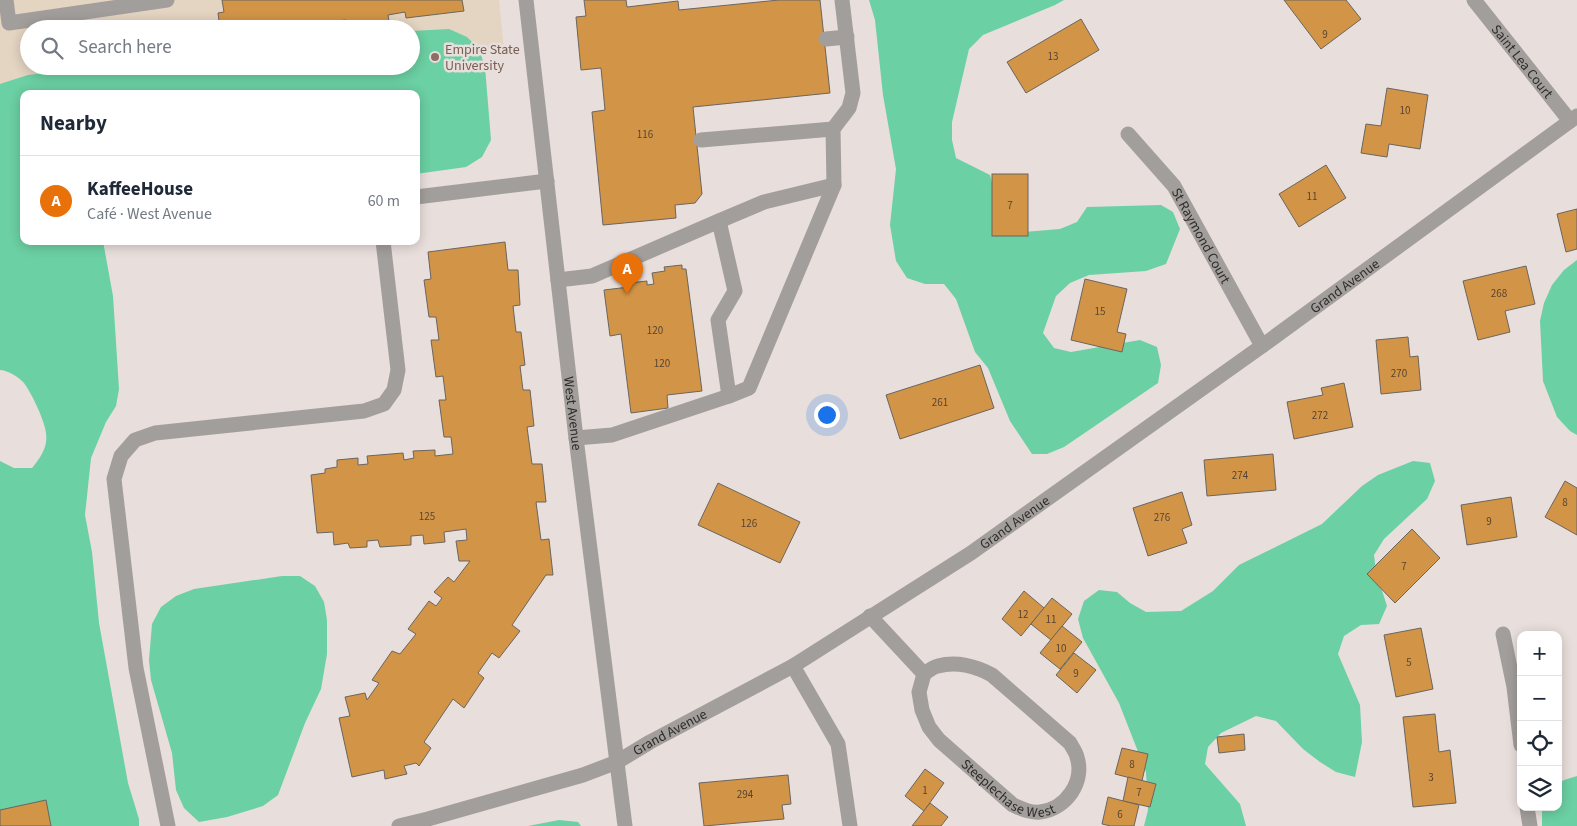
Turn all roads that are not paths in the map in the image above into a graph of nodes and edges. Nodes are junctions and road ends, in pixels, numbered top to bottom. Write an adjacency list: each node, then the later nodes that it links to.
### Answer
1 (6, 0): 8 (street)
2 (167, 0): 6 (street)
3 (526, 0): 15 (street, West Avenue)
4 (842, 0): 9 (street)
5 (1474, 0): 11 (street, Saint Lea Court)
6 (42, 20)
7 (20, 23): 8 (street)
8 (4, 26)
9 (846, 37): 10 (street); 12 (street)
10 (826, 39)
11 (1574, 119): 21 (street, Grand Avenue)
12 (833, 128): 14 (street); 16 (street)
13 (1128, 134): 21 (street, St Raymond Court)
14 (701, 140)
15 (546, 181): 17 (street); 20 (street, West Avenue)
16 (834, 185): 18 (street); 22 (street)
17 (420, 197)
18 (719, 221): 20 (street); 22 (street)
19 (383, 245): 31 (street)
20 (558, 280): 23 (street, West Avenue)
21 (1262, 346): 24 (street, Grand Avenue)
22 (729, 396): 23 (street)
23 (576, 438): 29 (street, West Avenue)
24 (870, 616): 26 (street, Grand Avenue); 27 (street)
25 (1503, 634): 28 (street)
26 (793, 666): 29 (street, Grand Avenue); 34 (street)
27 (924, 674): 27 (street, Steeplechase West)
28 (1518, 721)
29 (617, 762): 32 (street, Grand Avenue); 33 (street, West Avenue)
30 (1528, 811): 35 (street)
31 (168, 826)
32 (399, 826)
33 (625, 826)
34 (850, 826)
35 (1530, 826)

